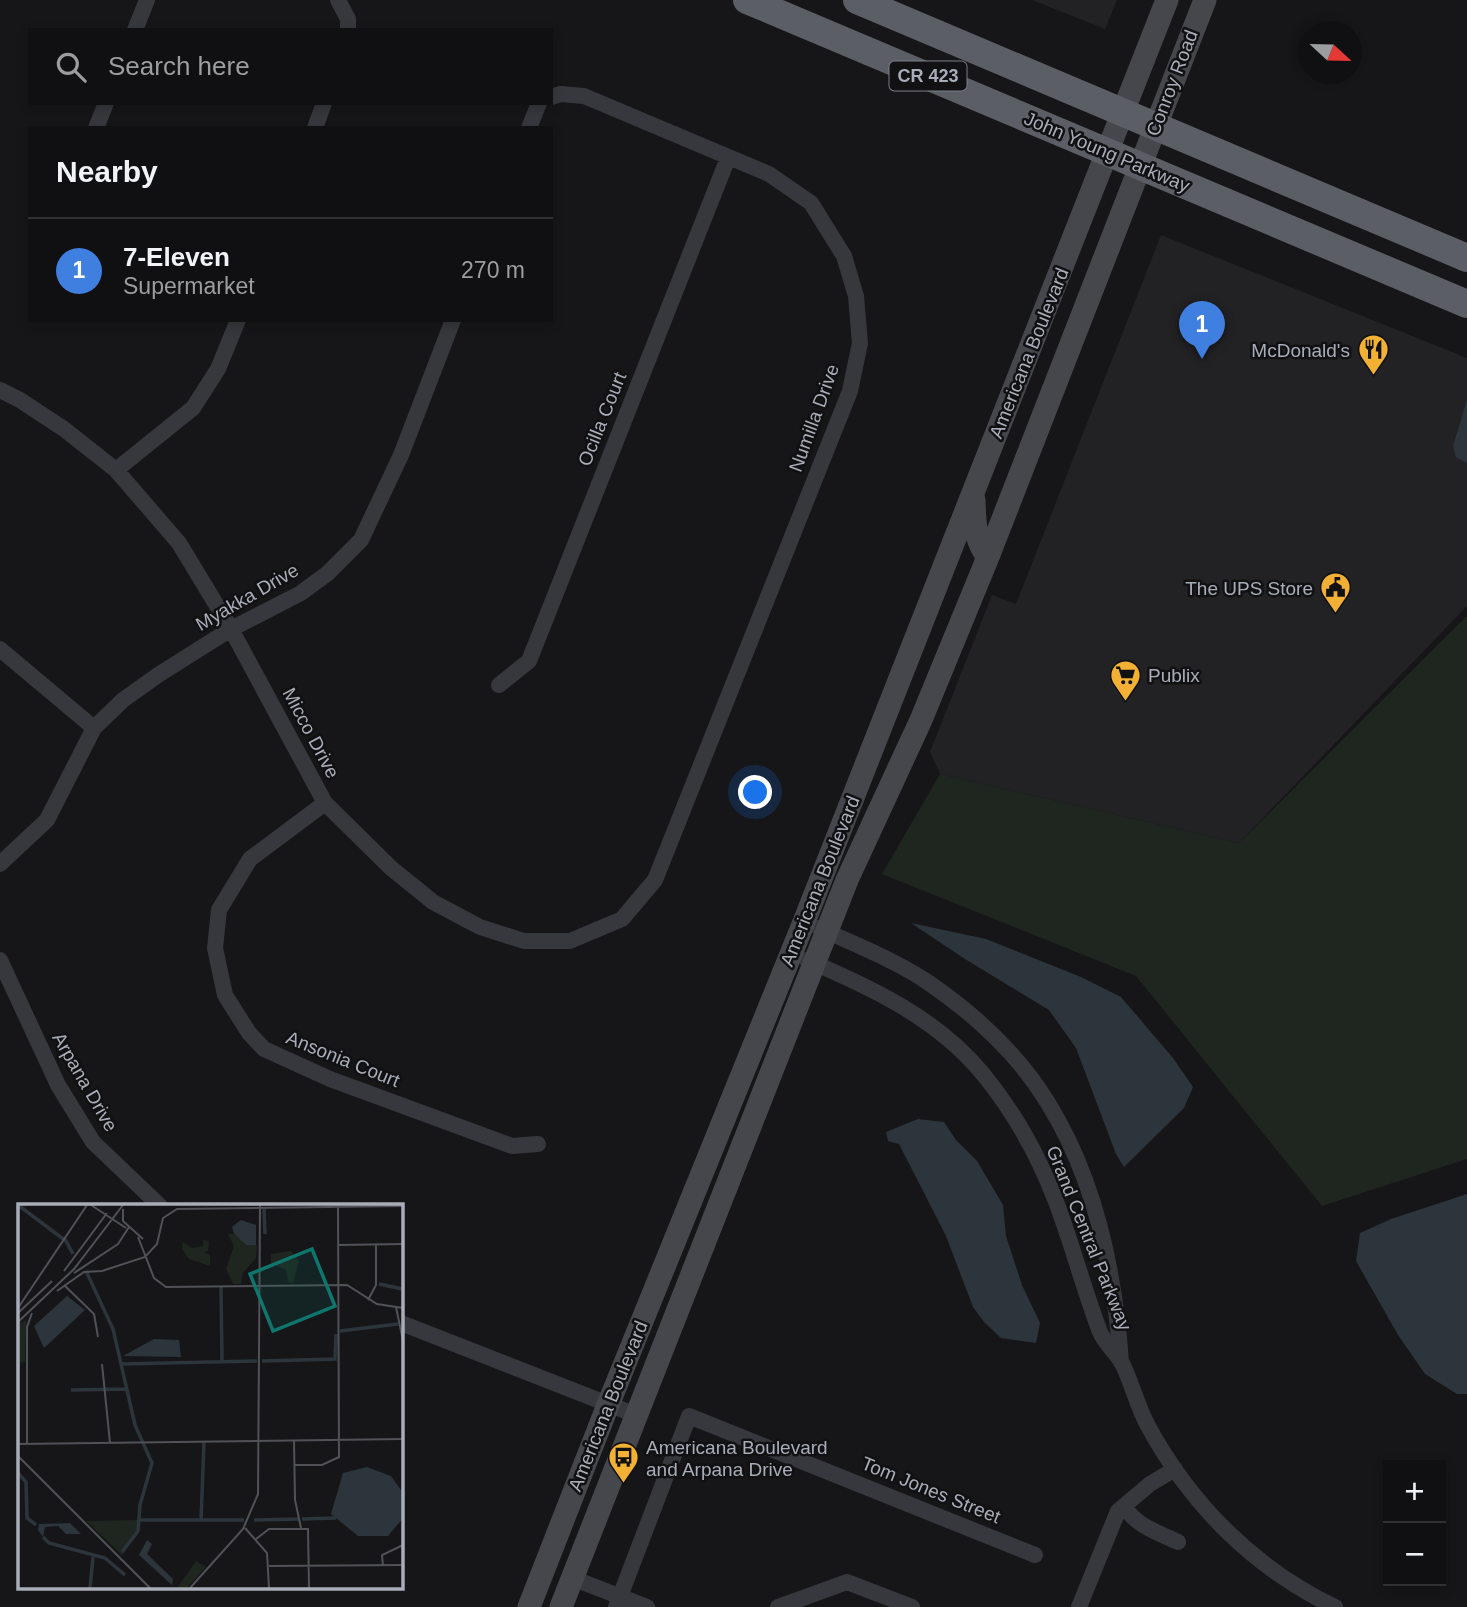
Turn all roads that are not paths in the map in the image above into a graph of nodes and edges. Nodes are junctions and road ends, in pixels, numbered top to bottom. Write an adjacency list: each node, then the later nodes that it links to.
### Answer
1 (147, 0): 7 (street)
2 (338, 0): 8 (street)
3 (747, 0): 18 (highway, John Young Parkway / CR 423)
4 (857, 0): 13 (highway, CR 423)
5 (1167, 0): 13 (main road, Conroy Road)
6 (1205, 0): 17 (main road, Conroy Road)
7 (136, 28)
8 (348, 28)
9 (553, 96): 19 (street, Numilla Drive)
10 (105, 105): 14 (street)
11 (323, 105): 15 (street)
12 (538, 105): 16 (street)
13 (1124, 114): 17 (highway, CR 423); 18 (main road, Conroy Road)
14 (97, 126)
15 (316, 126)
16 (530, 126)
17 (1155, 127): 20 (main road, Conroy Road); 21 (highway, CR 423)
18 (1108, 153): 20 (highway, John Young Parkway / CR 423); 27 (main road, Americana Boulevard)
19 (728, 158): 31 (street, Ocilla Court); 37 (street, Numilla Drive)
20 (1140, 166): 22 (highway, John Young Parkway / CR 423); 28 (main road, Americana Boulevard)
21 (1467, 258)
22 (1467, 304)
23 (236, 322): 26 (street)
24 (452, 322): 29 (street, Myakka Drive)
25 (0, 390): 26 (street, Micco Drive)
26 (116, 470): 29 (street, Micco Drive)
27 (973, 494): 28 (main road); 32 (main road, Americana Boulevard)
28 (988, 557): 33 (main road, Americana Boulevard)
29 (231, 629): 34 (street, Myakka Drive); 35 (street, Micco Drive)
30 (0, 649): 34 (street)
31 (499, 685)
32 (889, 707): 33 (main road); 38 (main road, Americana Boulevard)
33 (921, 720): 39 (main road, Americana Boulevard)
34 (94, 728): 36 (street, Myakka Drive)
35 (325, 803): 37 (street, Micco Drive); 43 (street, Ansonia Court)
36 (0, 864)
37 (655, 880)
38 (804, 922): 39 (street, Grand Central Parkway); 40 (main road, Americana Boulevard)
39 (827, 932): 42 (main road, Americana Boulevard); 46 (street, Grand Central Parkway)
40 (792, 953): 42 (street, Grand Central Parkway); 47 (main road, Americana Boulevard)
41 (0, 960): 44 (street, Arpana Drive)
42 (815, 963): 46 (street, Grand Central Parkway); 48 (main road, Americana Boulevard)
43 (538, 1144)
44 (158, 1204)
45 (402, 1323): 47 (street)
46 (1121, 1362): 49 (street, Grand Central Parkway)
47 (608, 1405): 48 (street); 55 (main road, Americana Boulevard)
48 (636, 1415): 53 (main road, Americana Boulevard)
49 (1175, 1469): 50 (street); 61 (street, Grand Central Parkway)
50 (1124, 1506): 51 (street); 60 (street)
51 (1178, 1542)
52 (1035, 1555): 54 (street, Tom Jones Street)
53 (572, 1578): 54 (street); 56 (main road, Americana Boulevard)
54 (618, 1602): 57 (street)
55 (529, 1607)
56 (561, 1607)
57 (647, 1607)
58 (778, 1607): 59 (street)
59 (912, 1607)
60 (1079, 1607)
61 (1335, 1607)

